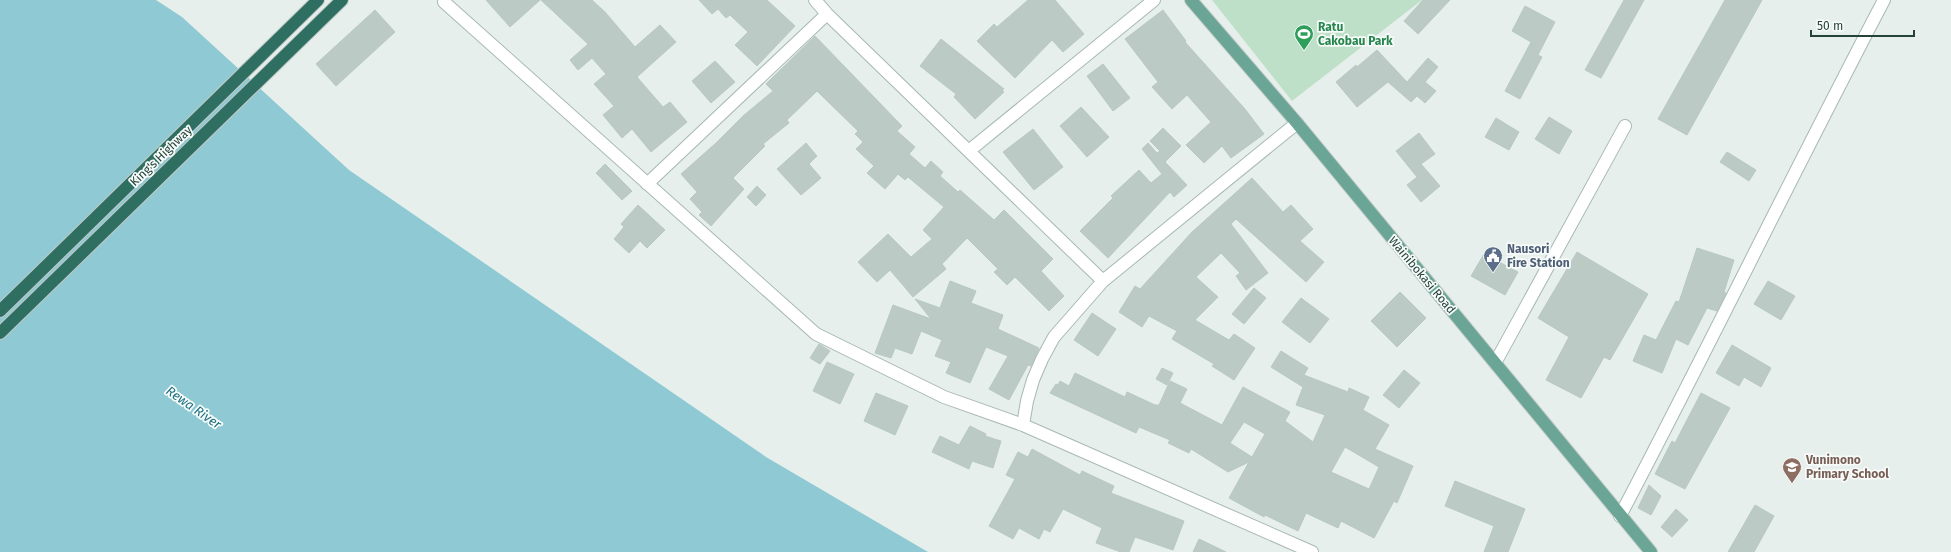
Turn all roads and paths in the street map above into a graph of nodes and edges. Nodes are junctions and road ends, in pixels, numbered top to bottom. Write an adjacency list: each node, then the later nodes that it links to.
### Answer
1 (318, 0): 14 (highway, King's Highway)
2 (342, 0): 15 (highway, King's Highway)
3 (815, 0): 8 (street)
4 (1154, 0): 11 (street)
5 (1191, 0): 9 (main road, Wainibokasi Road)
6 (1884, 0): 18 (street)
7 (444, 2): 12 (street)
8 (827, 14): 11 (street); 12 (street)
9 (1297, 123): 13 (street); 16 (main road, Wainibokasi Road)
10 (1625, 126): 16 (street)
11 (970, 150): 13 (street)
12 (647, 184): 17 (street)
13 (1103, 281): 17 (street)
14 (0, 311)
15 (0, 333)
16 (1495, 363): 18 (main road, Wainibokasi Road)
17 (1023, 425): 19 (street)
18 (1620, 516): 20 (main road, Wainibokasi Road)
19 (1312, 552)
20 (1651, 552)

